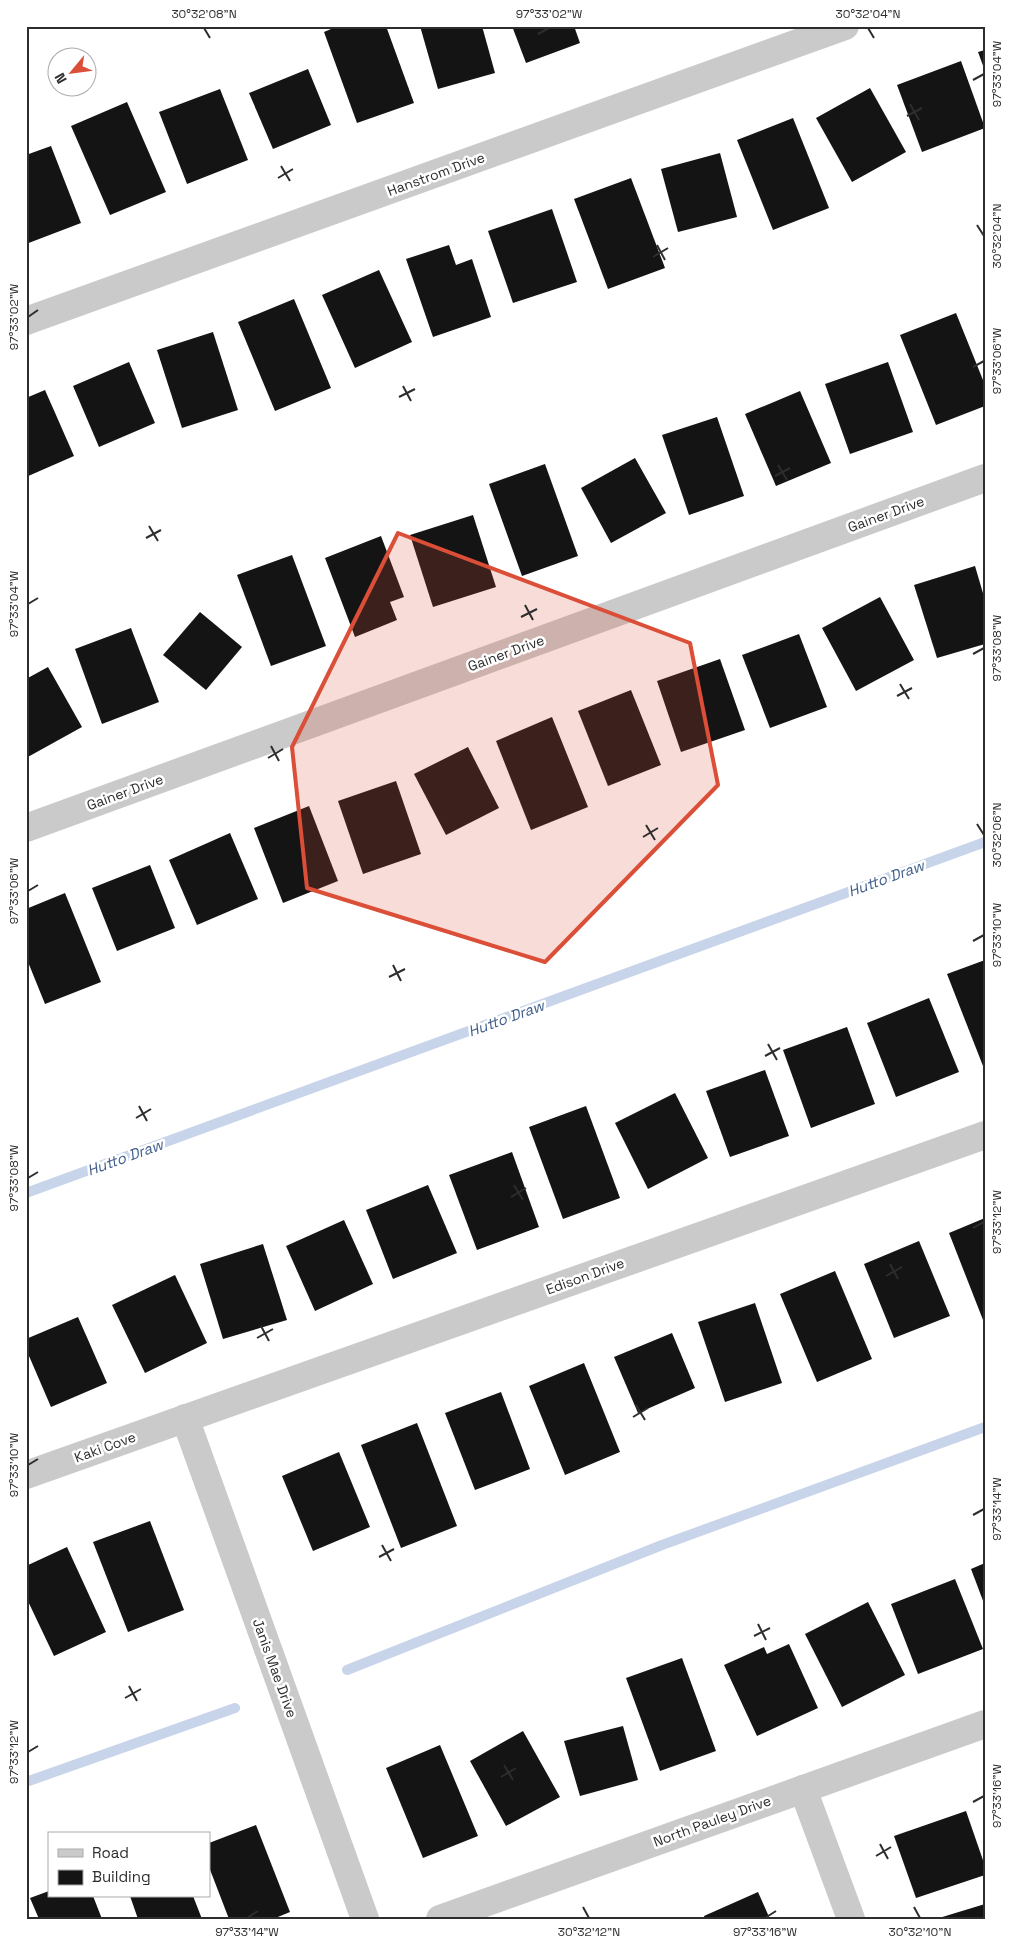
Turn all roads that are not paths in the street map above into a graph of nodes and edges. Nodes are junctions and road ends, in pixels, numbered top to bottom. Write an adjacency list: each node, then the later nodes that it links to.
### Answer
1 (845, 26): 2 (street, Hanstrom Drive)
2 (26, 321)
3 (985, 478): 4 (street, Gainer Drive)
4 (26, 828)
5 (985, 1135): 6 (street, Edison Drive)
6 (185, 1418): 7 (street, Kaki Cove); 10 (street, Janis Mae Drive)
7 (26, 1476)
8 (985, 1724): 9 (street, North Pauley Drive)
9 (803, 1789): 11 (street, North Pauley Drive); 12 (street)
10 (365, 1919)
11 (440, 1919)
12 (851, 1919)

